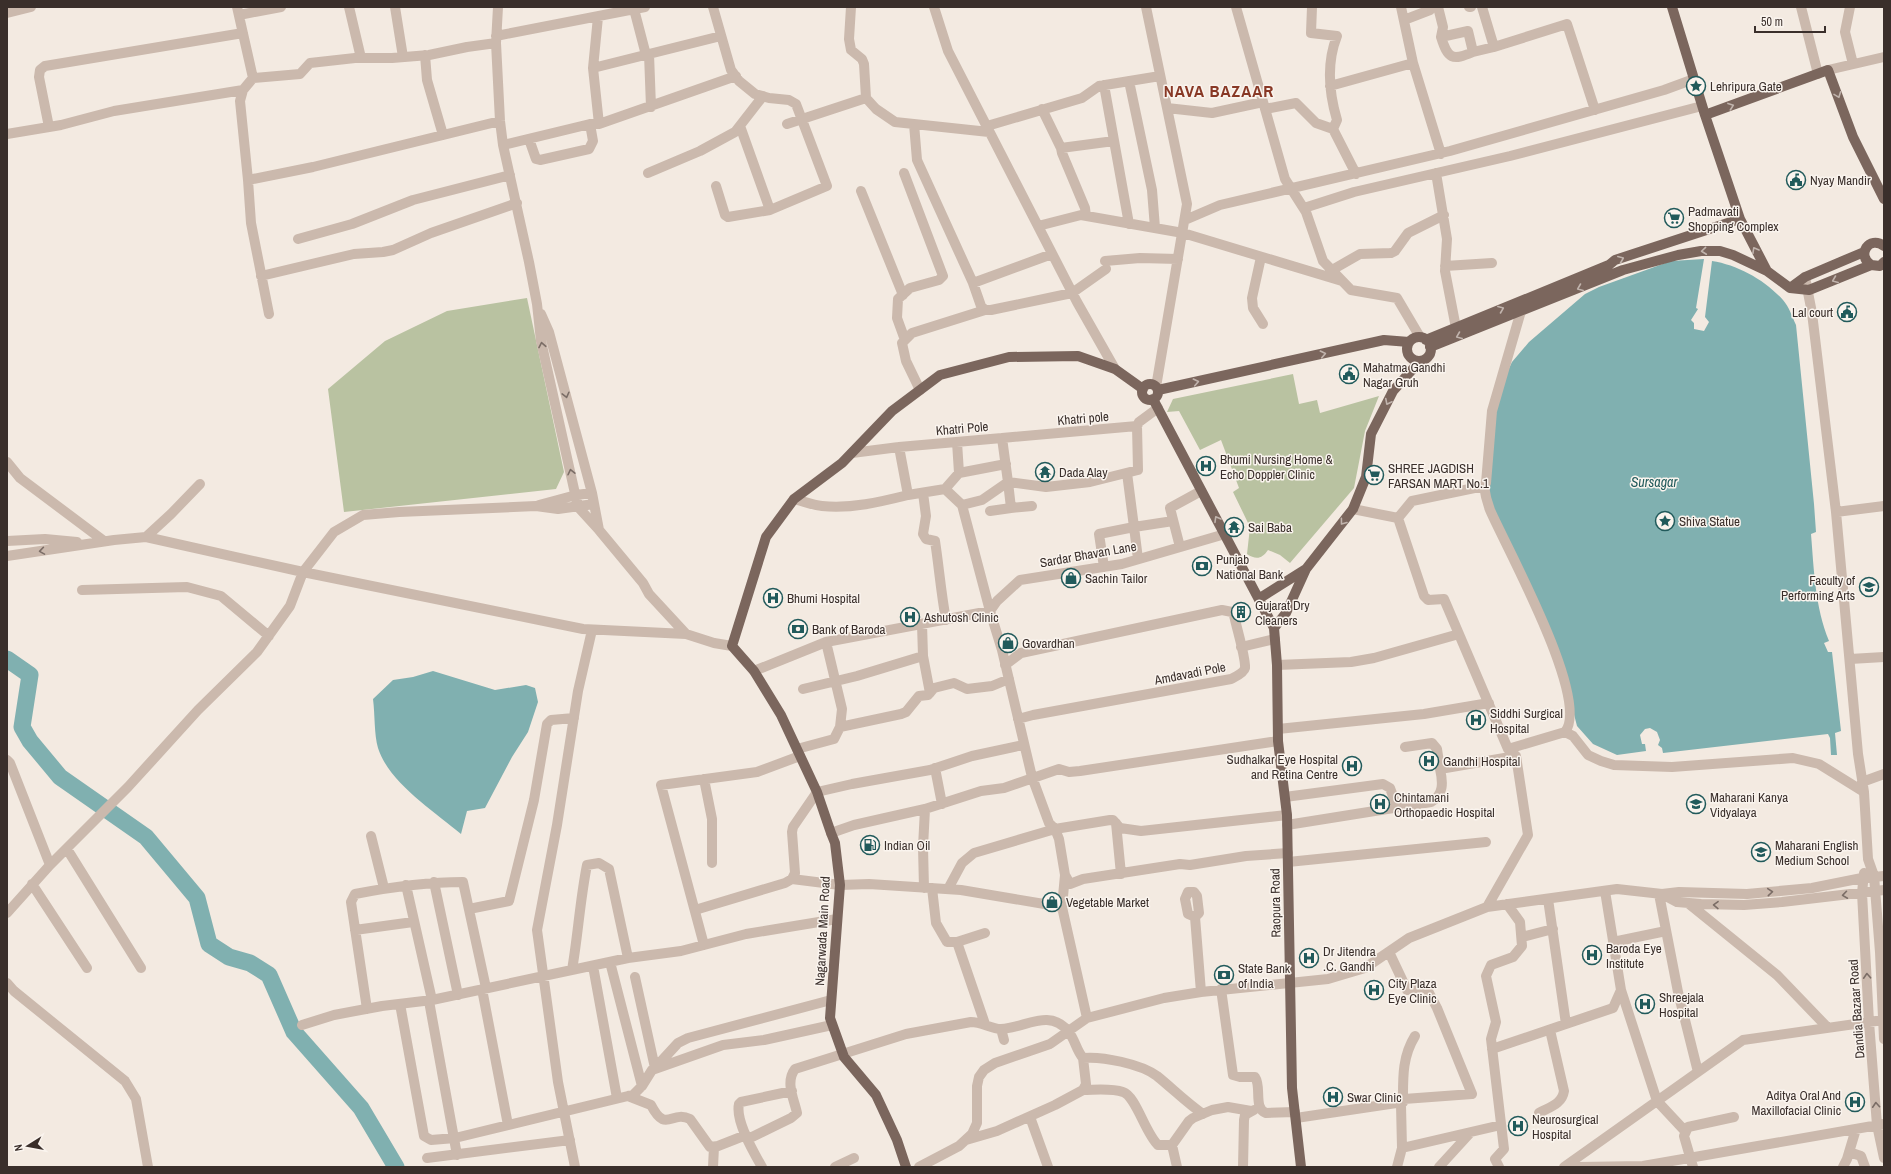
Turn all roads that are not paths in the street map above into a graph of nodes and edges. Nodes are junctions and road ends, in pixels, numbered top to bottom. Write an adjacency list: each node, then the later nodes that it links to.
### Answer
1 (32, 7): 22 (street)
2 (281, 7): 21 (street)
3 (349, 7): 35 (street)
4 (395, 7): 33 (street)
5 (498, 7): 28 (street)
6 (645, 7): 20 (street)
7 (714, 7): 26 (street)
8 (851, 7): 49 (street)
9 (934, 7): 63 (street)
10 (1146, 7): 41 (street)
11 (1236, 7): 50 (street)
12 (1312, 7): 46 (street)
13 (1401, 7): 24 (street)
14 (1432, 7): 24 (street)
15 (1438, 7): 27 (street)
16 (1482, 7): 29 (street)
17 (1672, 7): 43 (main road)
18 (1801, 7): 39 (street)
19 (1850, 7): 37 (street)
20 (634, 9): 23 (street); 31 (street)
21 (238, 11): 25 (street)
22 (7, 13)
23 (598, 17): 28 (street); 38 (street)
24 (1404, 20): 36 (street)
25 (243, 33): 42 (street); 62 (street)
26 (721, 36): 31 (street); 40 (street)
27 (1441, 37): 30 (street); 30 (street)
28 (496, 40): 32 (street); 57 (street)
29 (1494, 47): 30 (street); 54 (street)
30 (1473, 52)
31 (647, 54): 38 (street); 51 (street)
32 (425, 55): 33 (street); 66 (street)
33 (402, 57): 35 (street)
34 (1884, 57): 37 (street)
35 (361, 58): 42 (street)
36 (1413, 63): 46 (street); 71 (street)
37 (1853, 64): 39 (street)
38 (593, 68): 58 (street)
39 (1823, 72): 55 (main road, one-way to 39); 81 (main road, one-way to 81)
40 (736, 76): 48 (street); 51 (street)
41 (1160, 76): 44 (street); 52 (street)
42 (253, 78): 47 (street)
43 (1694, 79): 54 (street); 55 (main road)
44 (1129, 81): 45 (street); 91 (street)
45 (1104, 85): 53 (street); 68 (street)
46 (1330, 86): 64 (street)
47 (243, 90): 62 (street); 77 (street)
48 (763, 96): 56 (street); 61 (street)
49 (866, 98): 56 (street); 60 (street)
50 (1264, 106): 52 (street); 64 (street); 79 (street)
51 (651, 107): 58 (street)
52 (1167, 108): 88 (street)
53 (1042, 109): 63 (street); 70 (street)
54 (1595, 110): 71 (street)
55 (1703, 111): 74 (street); 87 (main road)
56 (801, 120): 59 (street); 84 (street)
57 (500, 122): 66 (street); 69 (street)
58 (594, 124): 67 (street); 67 (street)
59 (786, 124)
60 (914, 124): 63 (street); 107 (street)
61 (740, 126): 73 (street); 84 (street)
62 (49, 127): 65 (street)
63 (988, 129): 90 (street)
64 (1333, 129): 75 (street)
65 (7, 134)
66 (443, 135): 77 (street)
67 (529, 139): 69 (street)
68 (1114, 141): 70 (street); 89 (street)
69 (503, 145): 76 (street)
70 (1061, 148): 86 (street)
71 (1441, 154): 75 (street)
72 (904, 172): 111 (street)
73 (648, 173)
74 (1436, 173): 83 (street); 85 (street)
75 (1356, 174): 79 (street)
76 (510, 175): 82 (street); 93 (street)
77 (248, 180): 104 (street)
78 (716, 186): 84 (street)
79 (1292, 189): 83 (street); 88 (street)
80 (861, 191): 111 (street)
81 (1884, 198)
82 (517, 203): 104 (street); 112 (street)
83 (1304, 208): 102 (street)
84 (770, 210)
85 (1444, 215): 100 (street); 102 (street)
86 (1086, 216): 89 (street); 90 (street)
87 (1740, 219): 103 (main road, one-way to 87); 117 (main road, one-way to 87)
88 (1185, 220): 92 (street)
89 (1129, 224): 91 (street)
90 (1038, 226): 96 (street)
91 (1155, 228): 92 (street)
92 (1183, 233): 97 (street); 98 (street)
93 (298, 239)
94 (1884, 245): 95 (main road)
95 (1864, 252): 101 (main road); 105 (main road)
96 (1052, 254): 107 (street); 110 (street)
97 (1261, 257): 106 (street); 116 (street)
98 (1178, 259): 110 (street); 124 (street)
99 (1492, 263): 100 (street)
100 (1445, 266): 117 (street)
101 (1880, 266): 109 (main road, one-way to 109)
102 (1332, 270): 106 (street)
103 (1767, 271): 108 (main road); 114 (main road, one-way to 114)
104 (261, 276): 115 (street)
105 (1805, 277): 108 (main road); 109 (street)
106 (1343, 281): 120 (street)
107 (973, 282): 113 (street)
108 (1790, 288): 109 (main road)
109 (1809, 290): 153 (street)
110 (1072, 293): 113 (street); 122 (street)
111 (903, 295): 118 (street)
112 (537, 304): 139 (street, one-way to 139); 141 (street, one-way to 112)
113 (985, 310): 118 (street)
114 (1522, 311): 120 (main road, one-way to 120); 136 (street)
115 (269, 314)
116 (1263, 324)
117 (1456, 328): 120 (main road)
118 (905, 340): 123 (street)
119 (1409, 342): 120 (main road); 121 (main road); 124 (main road, one-way to 119)
120 (1426, 342): 121 (main road)
121 (1420, 361): 151 (main road, one-way to 151)
122 (1115, 369): 123 (main road); 124 (main road, Raopura Road)
123 (920, 390): 129 (main road)
124 (1156, 396): 125 (street); 138 (main road, Raopura Road)
125 (1137, 426): 126 (street, Khatri pole); 133 (street)
126 (1002, 438): 127 (street, Khatri Pole); 131 (street, Khatri Pole)
127 (957, 442): 128 (street, Khatri Pole); 132 (street)
128 (899, 447): 129 (street, Khatri Pole); 142 (street)
129 (852, 453): 143 (main road)
130 (7, 462): 161 (street)
131 (1006, 464): 132 (street); 134 (street, Khatri Pole)
132 (959, 473): 137 (street)
133 (1127, 473): 134 (street); 156 (street)
134 (1008, 482): 145 (street); 150 (street, Khatri Pole)
135 (200, 484): 159 (street)
136 (1484, 486): 154 (street); 198 (street)
137 (945, 489): 140 (street); 145 (street)
138 (1201, 491): 155 (street); 158 (main road, Raopura Road, one-way to 138)
139 (592, 493): 141 (street); 144 (street)
140 (923, 493): 142 (street); 172 (street)
141 (576, 495): 146 (street); 149 (street)
142 (908, 495): 143 (street)
143 (794, 499): 181 (main road)
144 (594, 504): 149 (street); 157 (street)
145 (962, 505): 171 (street)
146 (536, 506): 149 (street); 168 (street)
147 (1032, 506): 150 (street)
148 (1884, 506): 153 (street)
149 (578, 507): 157 (street)
150 (1011, 508): 152 (street)
151 (1353, 509): 154 (street); 167 (main road, one-way to 167)
152 (990, 511)
153 (1836, 512): 185 (street)
154 (1398, 518): 177 (street)
155 (1173, 521): 156 (street); 163 (street)
156 (1134, 527): 165 (street); 166 (street)
157 (600, 530): 176 (street)
158 (1225, 534): 163 (street, Sardar Bhavan Lane); 170 (main road, Raopura Road)
159 (146, 537): 161 (street); 168 (street)
160 (7, 541): 162 (street)
161 (104, 541): 162 (street)
162 (89, 544): 164 (street, one-way to 164)
163 (1180, 547): 165 (street, Sardar Bhavan Lane)
164 (7, 556)
165 (1138, 559): 166 (street, Sardar Bhavan Lane)
166 (1104, 567): 171 (street, Sardar Bhavan Lane)
167 (1306, 569): 170 (main road); 174 (main road)
168 (303, 572): 175 (street); 178 (street)
169 (82, 590): 178 (street)
170 (1260, 598): 174 (main road, Raopura Road)
171 (990, 611): 172 (street); 186 (street)
172 (946, 620): 173 (street)
173 (922, 624): 180 (street); 183 (street)
174 (1274, 628): 179 (main road, Raopura Road)
175 (592, 630): 176 (street); 194 (street)
176 (686, 634): 181 (street)
177 (1459, 634): 187 (street); 193 (street)
178 (269, 636): 224 (street)
179 (1275, 639): 182 (street); 187 (main road, Raopura Road)
180 (826, 642): 188 (street); 190 (street)
181 (732, 646): 188 (main road, Nagarwada Main Road)
182 (1241, 647): 186 (street, Amdavadi Pole); 195 (street, Amdavadi Pole)
183 (923, 656): 190 (street); 192 (street)
184 (1884, 657): 185 (street)
185 (1850, 659): 211 (street)
186 (1005, 665): 189 (street)
187 (1277, 665): 197 (main road, Raopura Road)
188 (754, 671): 203 (main road, Nagarwada Main Road)
189 (1009, 679): 192 (street); 195 (street)
190 (835, 680): 191 (street); 196 (street)
191 (803, 689)
192 (930, 693): 196 (street)
193 (1489, 703): 197 (street); 202 (street)
194 (574, 718): 251 (street); 272 (street)
195 (1018, 719): 200 (street)
196 (840, 727): 203 (street)
197 (1278, 730): 199 (main road, Raopura Road)
198 (1565, 732): 202 (street); 211 (street)
199 (1278, 741): 209 (street); 213 (main road, Raopura Road)
200 (1024, 745): 206 (street); 209 (street)
201 (1405, 747): 207 (street)
202 (1508, 749): 204 (street)
203 (799, 752): 210 (street); 212 (main road, Nagarwada Main Road)
204 (1516, 756): 207 (street); 249 (street)
205 (7, 760): 228 (street)
206 (935, 768): 212 (street); 214 (street)
207 (1440, 769): 215 (street)
208 (1884, 774): 211 (street)
209 (1032, 777): 214 (street); 220 (street)
210 (704, 779): 227 (street); 252 (street)
211 (1863, 787): 226 (street)
212 (817, 792): 221 (main road, Nagarwada Main Road); 233 (street)
213 (1285, 797): 215 (street); 217 (main road, Raopura Road)
214 (942, 804): 216 (street)
215 (1397, 808): 219 (street)
216 (925, 809): 221 (street); 239 (street)
217 (1287, 815): 218 (street); 219 (main road, Raopura Road)
218 (1116, 824): 220 (street); 230 (street)
219 (1287, 825): 225 (main road, Raopura Road)
220 (1055, 828): 229 (street); 240 (street)
221 (831, 833): 237 (main road, Nagarwada Main Road)
222 (371, 836): 238 (street)
223 (1486, 842): 225 (street)
224 (66, 849): 228 (street); 270 (street)
225 (1288, 857): 230 (street); 275 (main road, Raopura Road)
226 (1868, 859): 231 (street, Dandia Bazaar Road); 232 (street, Dandia Bazaar Road)
227 (712, 863)
228 (50, 865): 235 (street)
229 (1065, 874): 230 (street); 248 (street)
230 (1121, 874)
231 (1879, 876): 232 (street); 241 (street, Dandia Bazaar Road)
232 (1862, 878): 243 (street, Dandia Bazaar Road); 245 (street, one-way to 232)
233 (792, 879): 237 (street); 252 (street)
234 (434, 882): 236 (street); 251 (street); 280 (street)
235 (32, 884): 250 (street); 269 (street)
236 (406, 885): 238 (street); 255 (street)
237 (840, 885): 239 (street); 254 (main road, Nagarwada Main Road)
238 (384, 888): 257 (street)
239 (928, 888): 240 (street); 261 (street)
240 (948, 889): 248 (street)
241 (1879, 890): 243 (street); 265 (street, Dandia Bazaar Road)
242 (1605, 891): 244 (street); 246 (street); 262 (street)
243 (1862, 893): 245 (street, one-way to 245); 287 (street, Dandia Bazaar Road, one-way to 243)
244 (1660, 894): 245 (street); 258 (street)
245 (1688, 898): 292 (street)
246 (1548, 899): 247 (street); 256 (street)
247 (1507, 904): 249 (street); 260 (street)
248 (1062, 907): 285 (street)
249 (1487, 907): 264 (street)
250 (8, 909)
251 (468, 909): 276 (street)
252 (695, 910): 263 (street)
253 (1194, 917): 279 (street)
254 (837, 919): 263 (street); 282 (main road, Nagarwada Main Road)
255 (413, 922): 257 (street); 281 (street)
256 (1553, 929): 260 (street); 289 (street)
257 (355, 930): 284 (street)
258 (1666, 931): 262 (street); 303 (street)
259 (985, 933): 261 (street)
260 (1522, 937): 299 (street)
261 (957, 942): 288 (street)
262 (1613, 942): 278 (street)
263 (704, 945): 266 (street)
264 (1389, 952): 275 (street); 310 (street)
265 (1882, 952): 286 (street, Dandia Bazaar Road)
266 (628, 958): 267 (street); 271 (street)
267 (610, 962): 268 (street); 304 (street)
268 (593, 966): 271 (street); 308 (street)
269 (87, 968)
270 (141, 968)
271 (572, 970): 272 (street)
272 (544, 975): 276 (street); 312 (street)
273 (635, 977): 302 (street)
274 (7, 982): 337 (street)
275 (1289, 983): 277 (street); 315 (main road, Raopura Road)
276 (484, 989): 280 (street); 319 (street)
277 (1221, 989): 279 (street); 311 (street)
278 (1621, 990): 289 (street); 309 (street)
279 (1201, 992): 285 (street)
280 (458, 994): 281 (street)
281 (431, 1000): 283 (street); 325 (street)
282 (831, 1000): 291 (main road, Nagarwada Main Road); 302 (street)
283 (400, 1004): 284 (street); 325 (street)
284 (368, 1009): 290 (street)
285 (1087, 1018): 295 (street)
286 (1883, 1020): 287 (street); 297 (street, Dandia Bazaar Road)
287 (1869, 1022): 292 (street); 320 (street, Dandia Bazaar Road, one-way to 287)
288 (985, 1024): 293 (street); 300 (street)
289 (1566, 1024): 294 (street)
290 (302, 1025)
291 (832, 1025): 300 (main road, Nagarwada Main Road); 302 (street)
292 (1828, 1028): 303 (street)
293 (1001, 1029): 295 (street); 298 (street)
294 (1550, 1030): 299 (street); 313 (street)
295 (1068, 1031): 301 (street); 327 (street)
296 (1415, 1036): 310 (street)
297 (1884, 1039)
298 (1004, 1040)
299 (1492, 1050): 318 (street)
300 (842, 1054): 306 (street); 342 (main road, Nagarwada Main Road)
301 (1083, 1058): 305 (street); 314 (street)
302 (653, 1069): 304 (street)
303 (1698, 1072): 309 (street)
304 (642, 1086): 307 (street)
305 (1083, 1090): 316 (street); 328 (street)
306 (792, 1091): 324 (street); 324 (street)
307 (628, 1096): 308 (street); 329 (street)
308 (618, 1098): 312 (street)
309 (1657, 1101): 323 (street); 351 (street)
310 (1403, 1102): 315 (street); 330 (street)
311 (1255, 1109): 314 (street); 315 (street); 346 (street)
312 (564, 1111): 319 (street); 326 (street)
313 (1539, 1113)
314 (1203, 1114): 328 (street)
315 (1295, 1115): 347 (main road, Raopura Road)
316 (1030, 1117): 327 (street); 344 (street)
317 (1734, 1117): 323 (street)
318 (1501, 1124): 322 (street); 350 (street)
319 (508, 1125): 325 (street)
320 (1881, 1125): 321 (street); 335 (street, Dandia Bazaar Road)
321 (1856, 1129): 331 (street); 336 (street)
322 (1472, 1132): 330 (street); 349 (street)
323 (1685, 1132): 336 (street)
324 (747, 1137): 329 (street); 340 (street)
325 (455, 1138): 332 (street)
326 (570, 1140): 332 (street); 338 (street)
327 (966, 1140): 343 (street)
328 (1172, 1145): 345 (street)
329 (714, 1147): 339 (street)
330 (1402, 1148): 348 (street)
331 (1849, 1152): 353 (street); 354 (street)
332 (457, 1155): 333 (street)
333 (427, 1158)
334 (854, 1158): 341 (street)
335 (1884, 1158)
336 (1692, 1162): 352 (street)
337 (148, 1167)
338 (575, 1167)
339 (713, 1167)
340 (762, 1167)
341 (836, 1167)
342 (906, 1167)
343 (918, 1167)
344 (1048, 1167)
345 (1177, 1167)
346 (1243, 1167)
347 (1302, 1167)
348 (1397, 1167)
349 (1439, 1167)
350 (1499, 1167)
351 (1564, 1167)
352 (1579, 1167)
353 (1843, 1167)
354 (1865, 1167)

